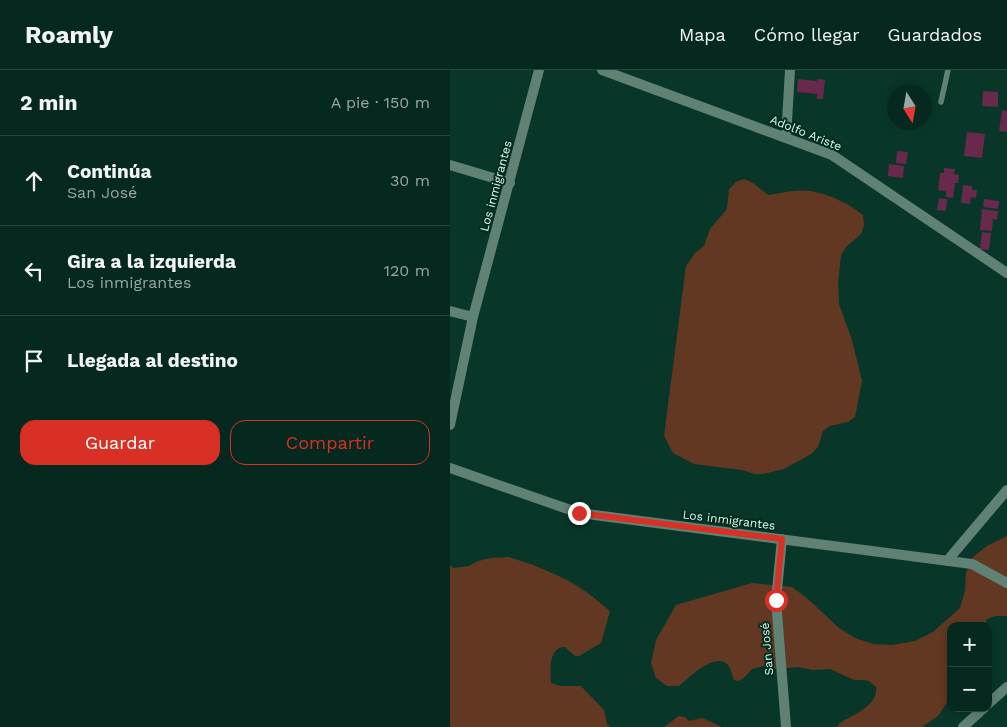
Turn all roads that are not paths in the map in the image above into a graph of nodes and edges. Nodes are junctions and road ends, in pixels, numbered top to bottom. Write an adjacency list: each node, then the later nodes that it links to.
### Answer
1 (539, 70): 8 (street, Los inmigrantes)
2 (602, 70): 6 (street, Adolfo Ariste)
3 (790, 70): 6 (street)
4 (948, 70): 5 (lane)
5 (941, 102)
6 (786, 138): 9 (street, Adolfo Ariste)
7 (450, 165): 8 (street)
8 (510, 183): 11 (street, Los inmigrantes)
9 (1007, 273)
10 (450, 311): 11 (street)
11 (473, 317): 12 (street, Los inmigrantes)
12 (450, 426)
13 (450, 468): 15 (street, Los inmigrantes)
14 (1007, 490): 16 (street)
15 (782, 539): 16 (street, Los inmigrantes); 21 (street, San José)
16 (947, 561): 17 (street, Los inmigrantes)
17 (1007, 583)
18 (1007, 687): 19 (street)
19 (992, 700)
20 (980, 712): 22 (street)
21 (786, 727)
22 (963, 727)

